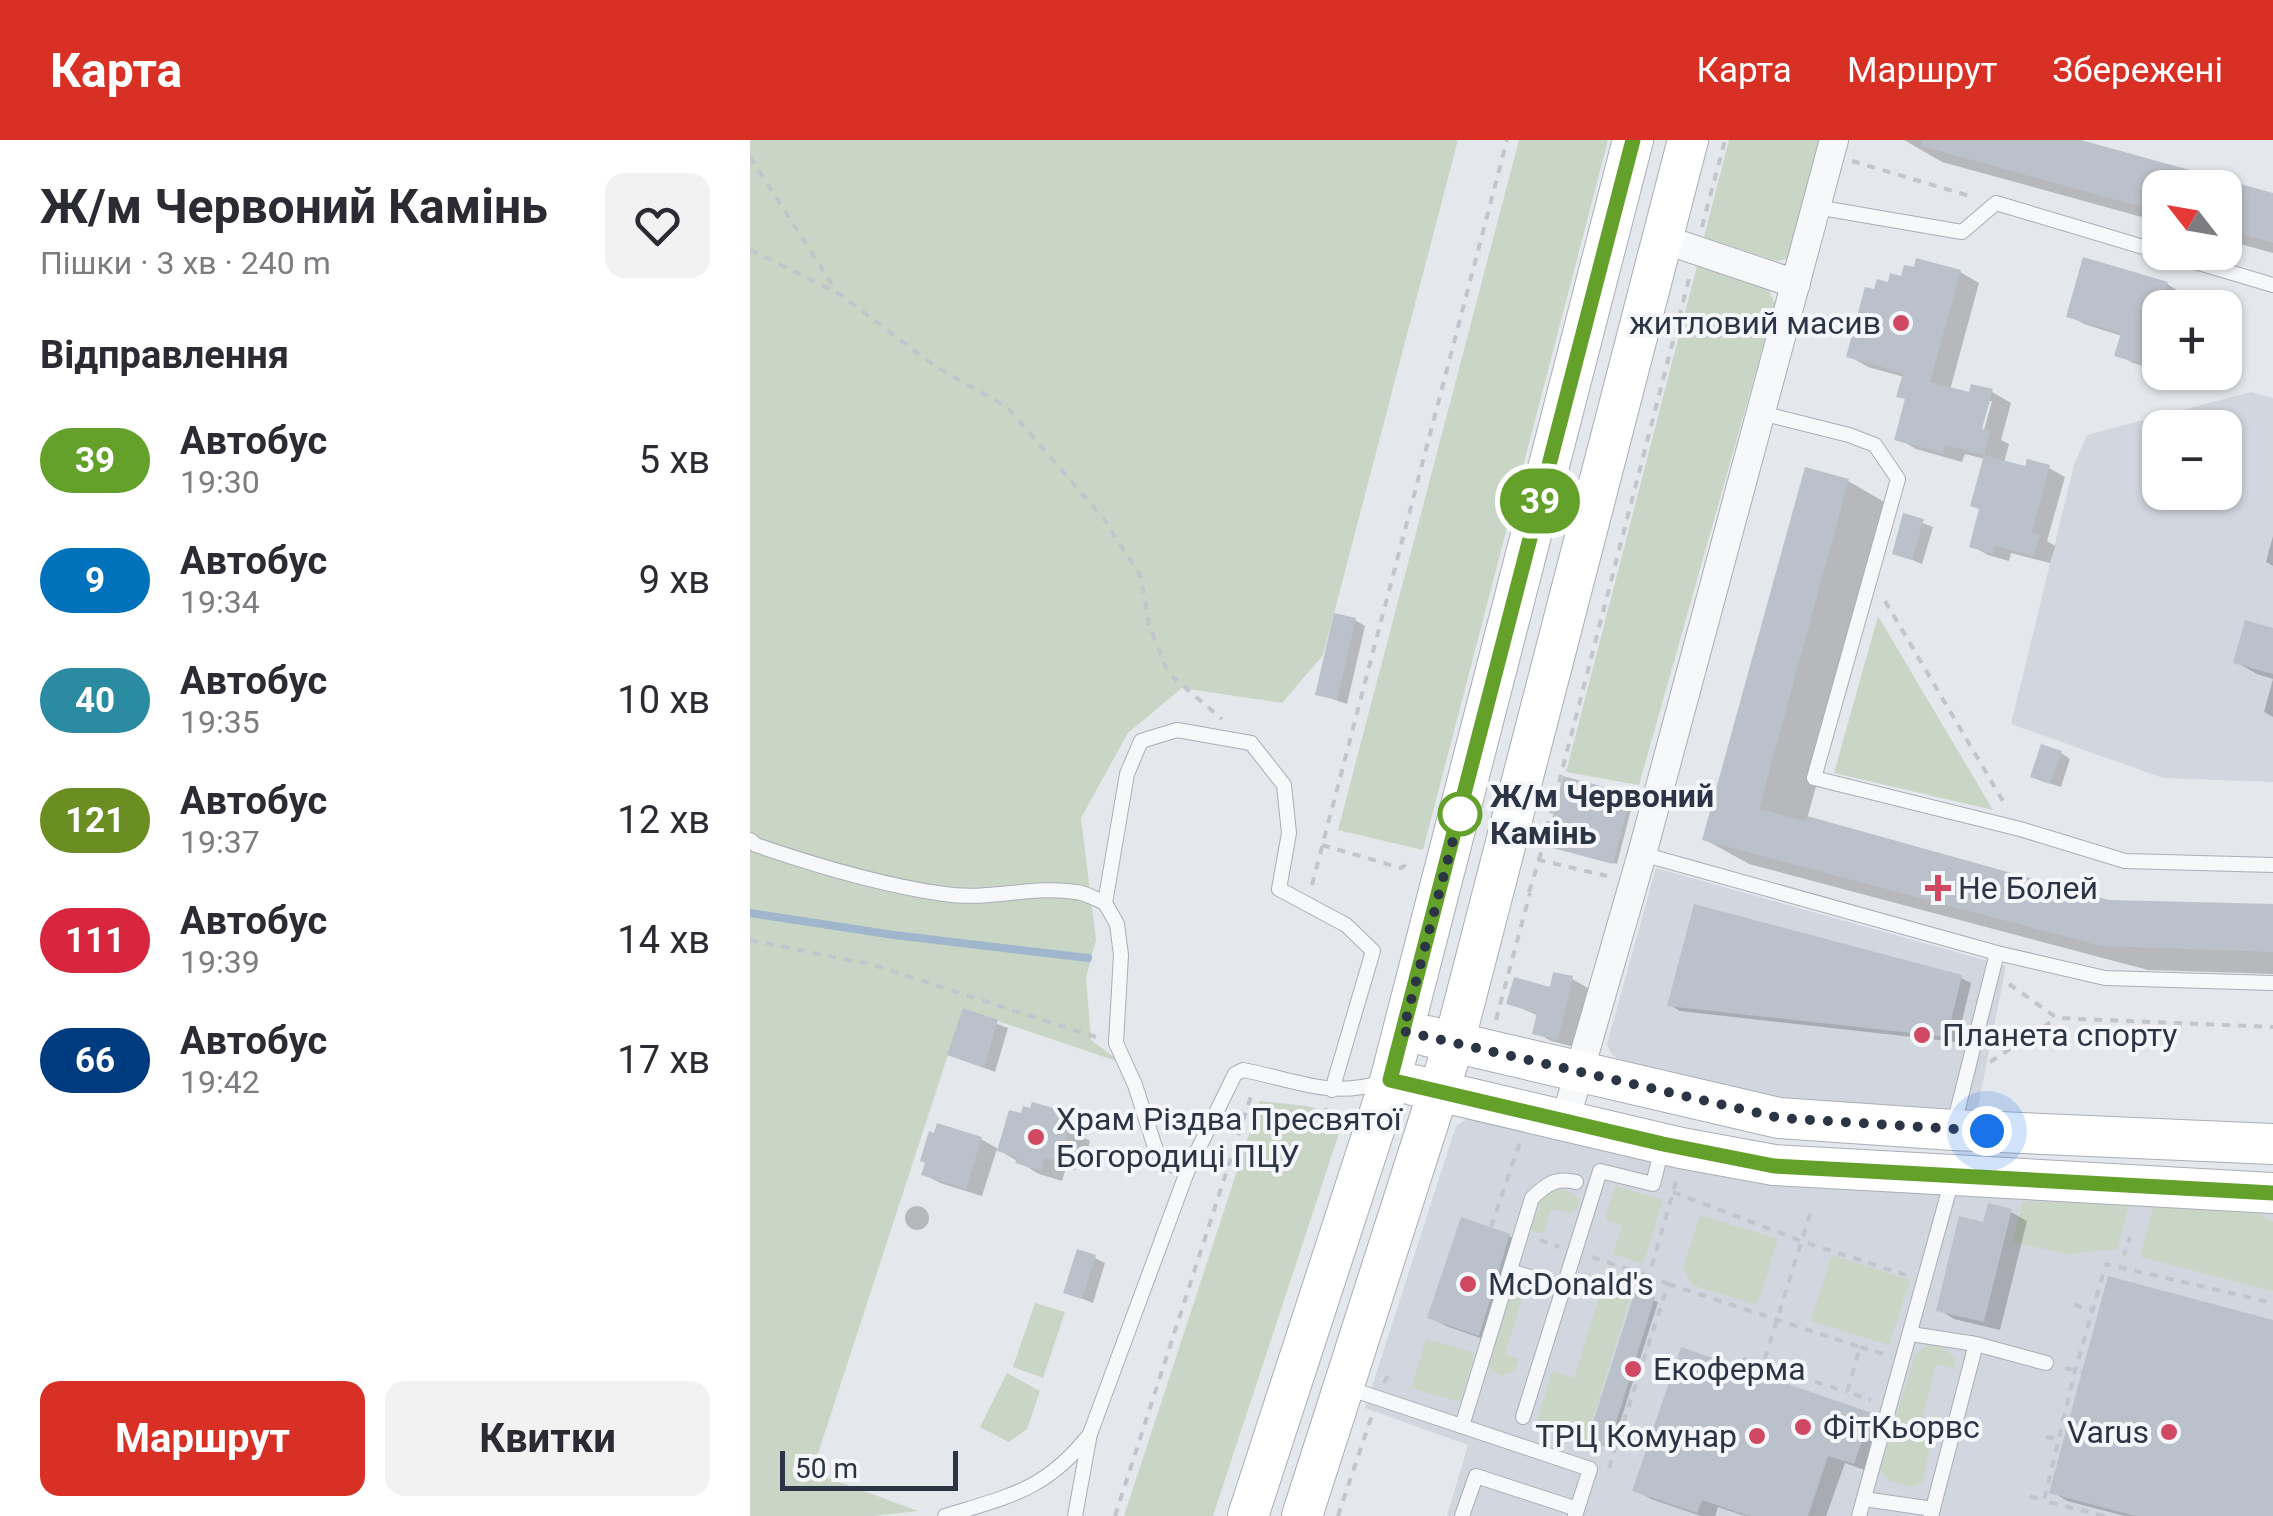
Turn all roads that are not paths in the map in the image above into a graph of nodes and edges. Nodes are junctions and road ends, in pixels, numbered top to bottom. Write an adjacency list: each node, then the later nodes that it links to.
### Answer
1 (1633, 140): 17 (main road)
2 (1688, 140): 5 (main road)
3 (1832, 147): 4 (street)
4 (1816, 207): 6 (lane); 8 (street)
5 (1680, 244): 8 (street); 18 (main road)
6 (2142, 246)
7 (2220, 270): 9 (lane)
8 (1796, 284): 10 (street)
9 (2273, 286)
10 (1761, 414): 12 (street); 13 (lane)
11 (750, 840): 14 (lane)
12 (1642, 854): 15 (lane); 19 (street)
13 (2273, 866)
14 (1105, 903): 21 (lane); 28 (lane)
15 (1998, 953): 16 (lane); 24 (lane)
16 (2273, 983)
17 (1403, 1031): 18 (main road); 20 (main road)
18 (1454, 1043): 19 (main road); 22 (main road)
19 (1580, 1071): 23 (street); 24 (main road)
20 (1390, 1080): 21 (lane); 22 (main road); 47 (main road)
21 (1332, 1090): 28 (lane)
22 (1440, 1091): 23 (main road); 38 (main road)
23 (1565, 1122): 27 (main road)
24 (1953, 1130): 25 (main road)
25 (2199, 1140): 26 (main road); 31 (main road)
26 (2273, 1144)
27 (1670, 1154): 29 (main road); 34 (lane)
28 (1187, 1172): 41 (lane)
29 (1953, 1175): 31 (main road); 35 (lane)
30 (1576, 1182): 33 (lane)
31 (2195, 1187): 32 (main road)
32 (2273, 1193)
33 (1510, 1271): 34 (lane); 40 (lane)
34 (1564, 1287): 39 (lane)
35 (1911, 1334): 36 (lane); 42 (lane)
36 (1976, 1344): 37 (lane); 43 (lane)
37 (2046, 1363)
38 (1361, 1393): 40 (lane); 48 (main road)
39 (1523, 1417)
40 (1462, 1426): 44 (lane)
41 (1090, 1434): 45 (lane); 46 (lane)
42 (1864, 1499): 43 (lane); 50 (lane)
43 (1932, 1512)
44 (1576, 1513): 49 (lane)
45 (945, 1516)
46 (1075, 1516)
47 (1248, 1516)
48 (1302, 1516)
49 (1462, 1516)
50 (1860, 1516)

